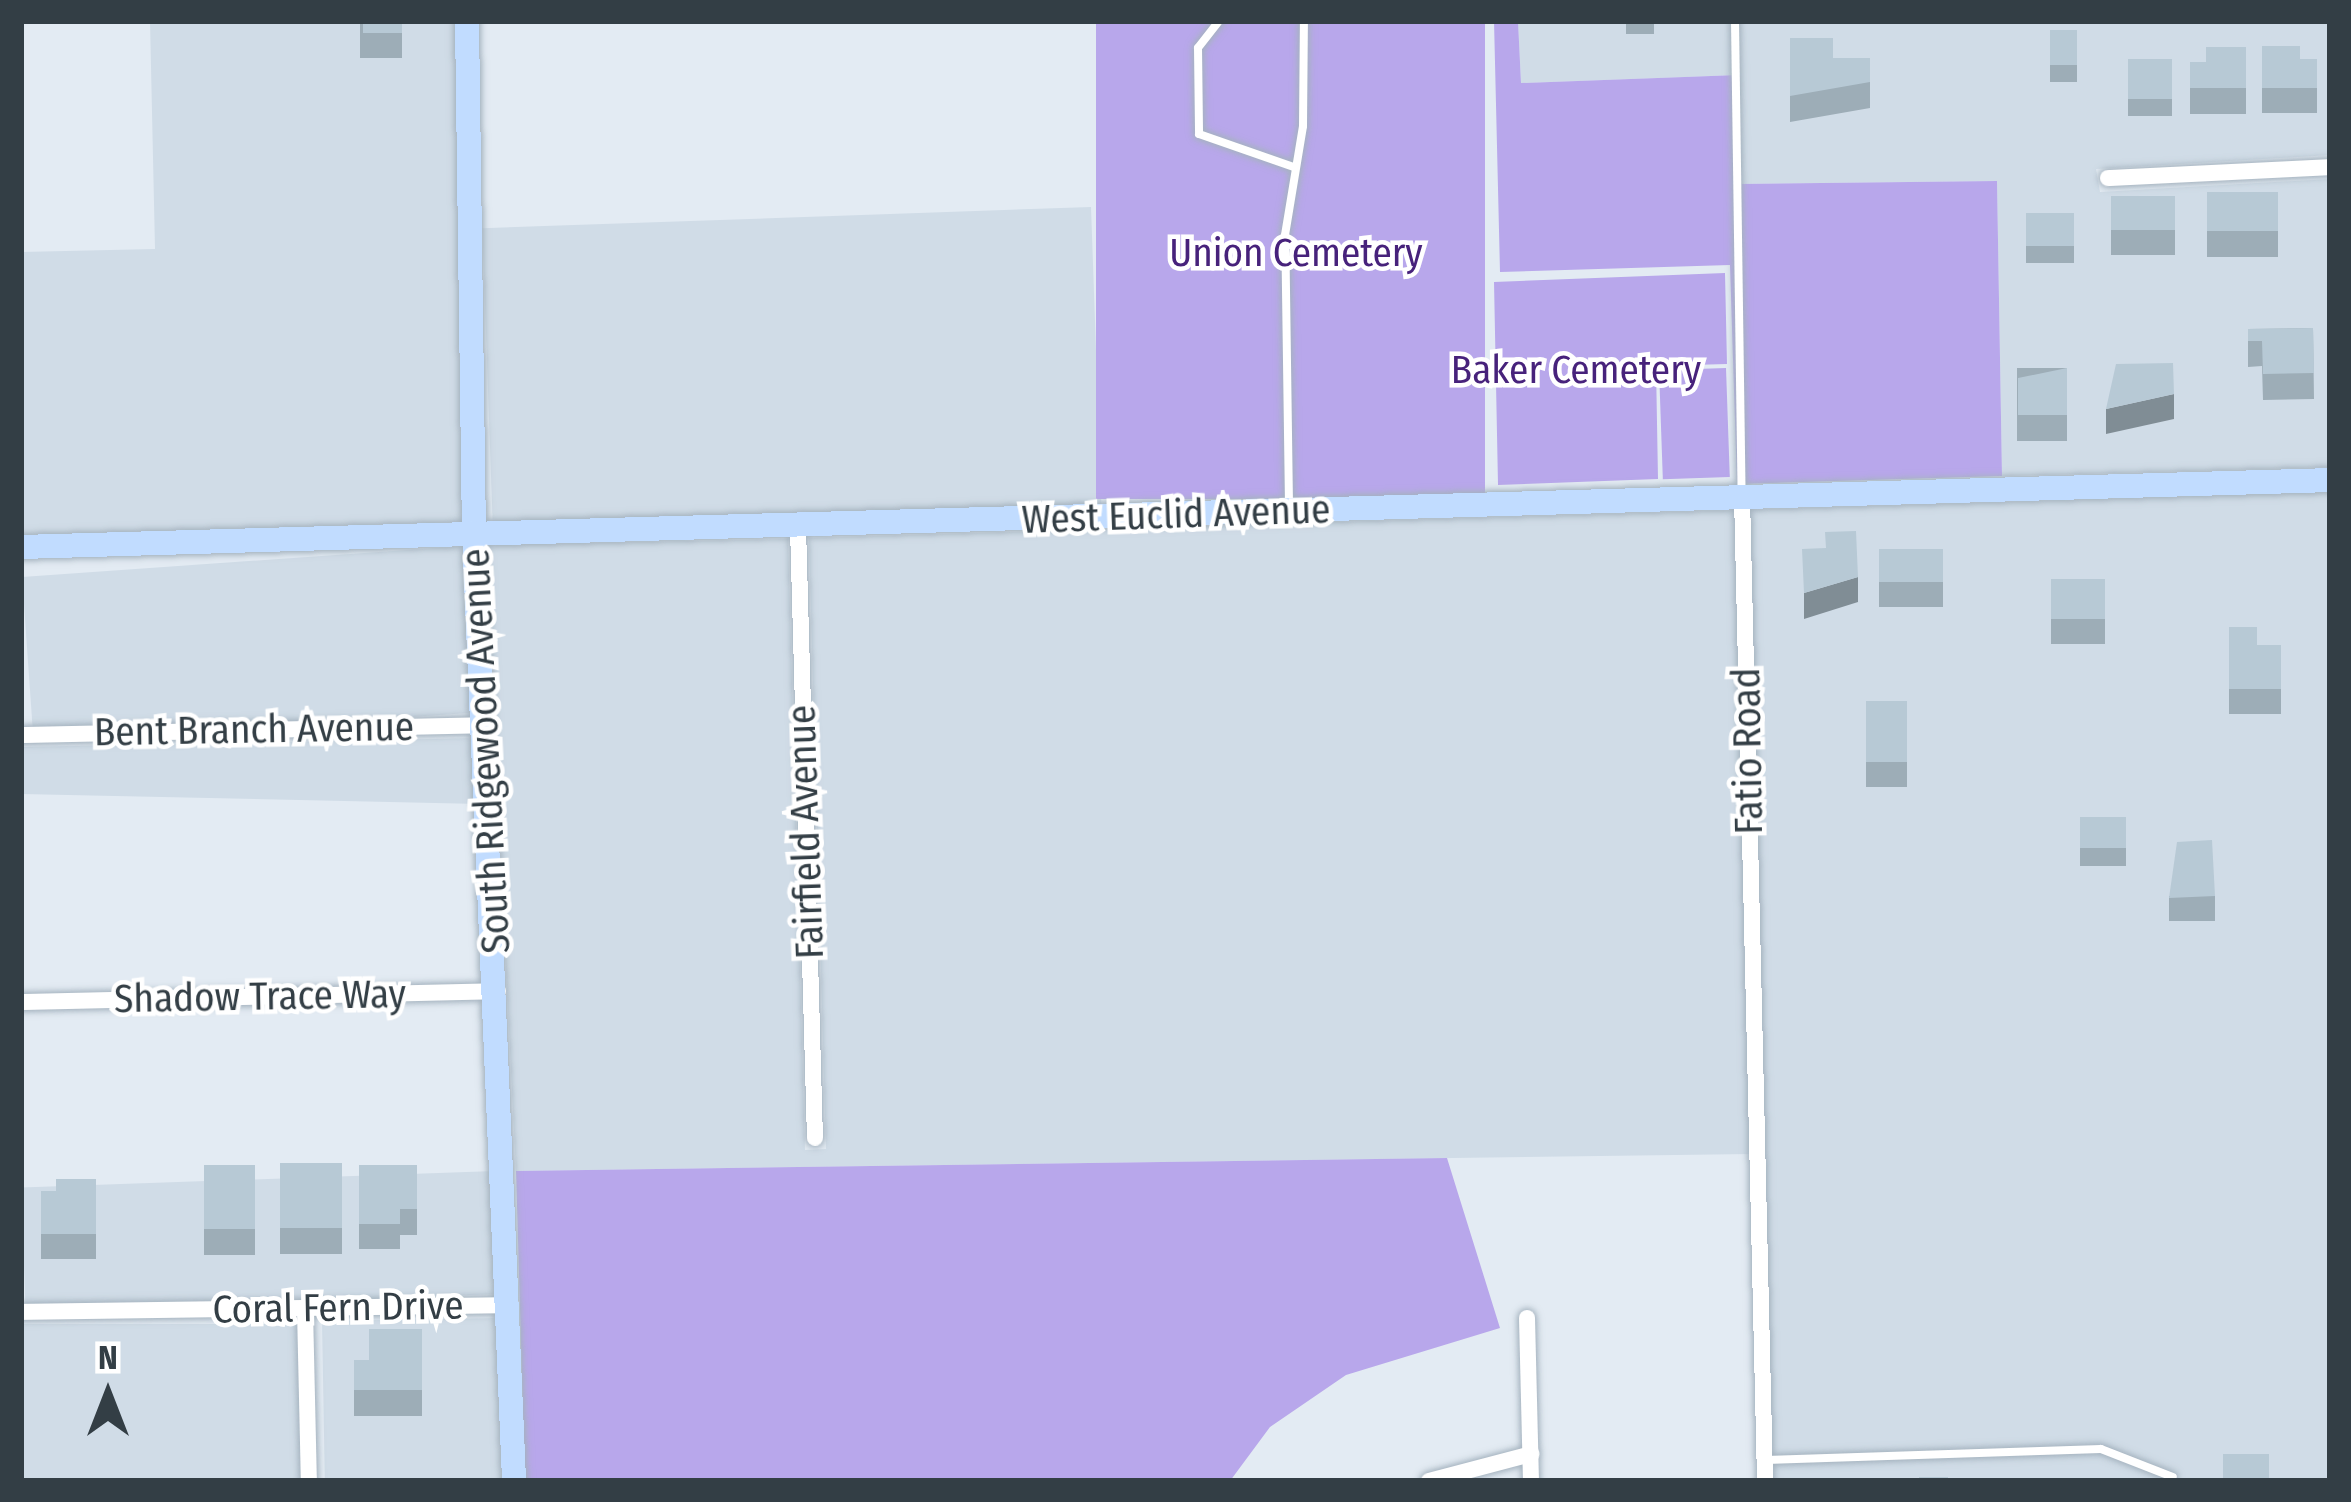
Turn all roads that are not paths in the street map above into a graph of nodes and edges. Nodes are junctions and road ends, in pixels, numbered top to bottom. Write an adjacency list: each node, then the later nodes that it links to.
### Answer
1 (467, 21): 12 (street, South Ridgewood Avenue)
2 (1219, 21): 5 (lane)
3 (1304, 21): 5 (lane)
4 (1735, 21): 9 (lane, Fatio Road)
5 (1294, 167): 10 (lane)
6 (2330, 167): 7 (street)
7 (2108, 178)
8 (2330, 480): 9 (street, West Euclid Avenue)
9 (1742, 496): 10 (street, West Euclid Avenue); 24 (street, Fatio Road)
10 (1290, 512): 11 (street, West Euclid Avenue)
11 (798, 527): 12 (street, West Euclid Avenue); 18 (street, Fairfield Avenue)
12 (474, 533): 13 (street, West Euclid Avenue); 14 (street, South Ridgewood Avenue)
13 (21, 547)
14 (487, 725): 15 (street, Bent Branch Avenue); 16 (street, South Ridgewood Avenue)
15 (21, 735)
16 (498, 992): 17 (street, Shadow Trace Way); 19 (street, South Ridgewood Avenue)
17 (21, 1002)
18 (815, 1138)
19 (511, 1305): 20 (street, Coral Fern Drive); 27 (street, South Ridgewood Avenue)
20 (305, 1310): 21 (street, Coral Fern Drive); 26 (street)
21 (21, 1312)
22 (1527, 1318): 23 (street)
23 (1531, 1454): 28 (street); 29 (street)
24 (1765, 1460): 25 (lane); 30 (street, Fatio Road)
25 (2173, 1477)
26 (310, 1481)
27 (514, 1481)
28 (1429, 1481)
29 (1532, 1481)
30 (1765, 1481)

